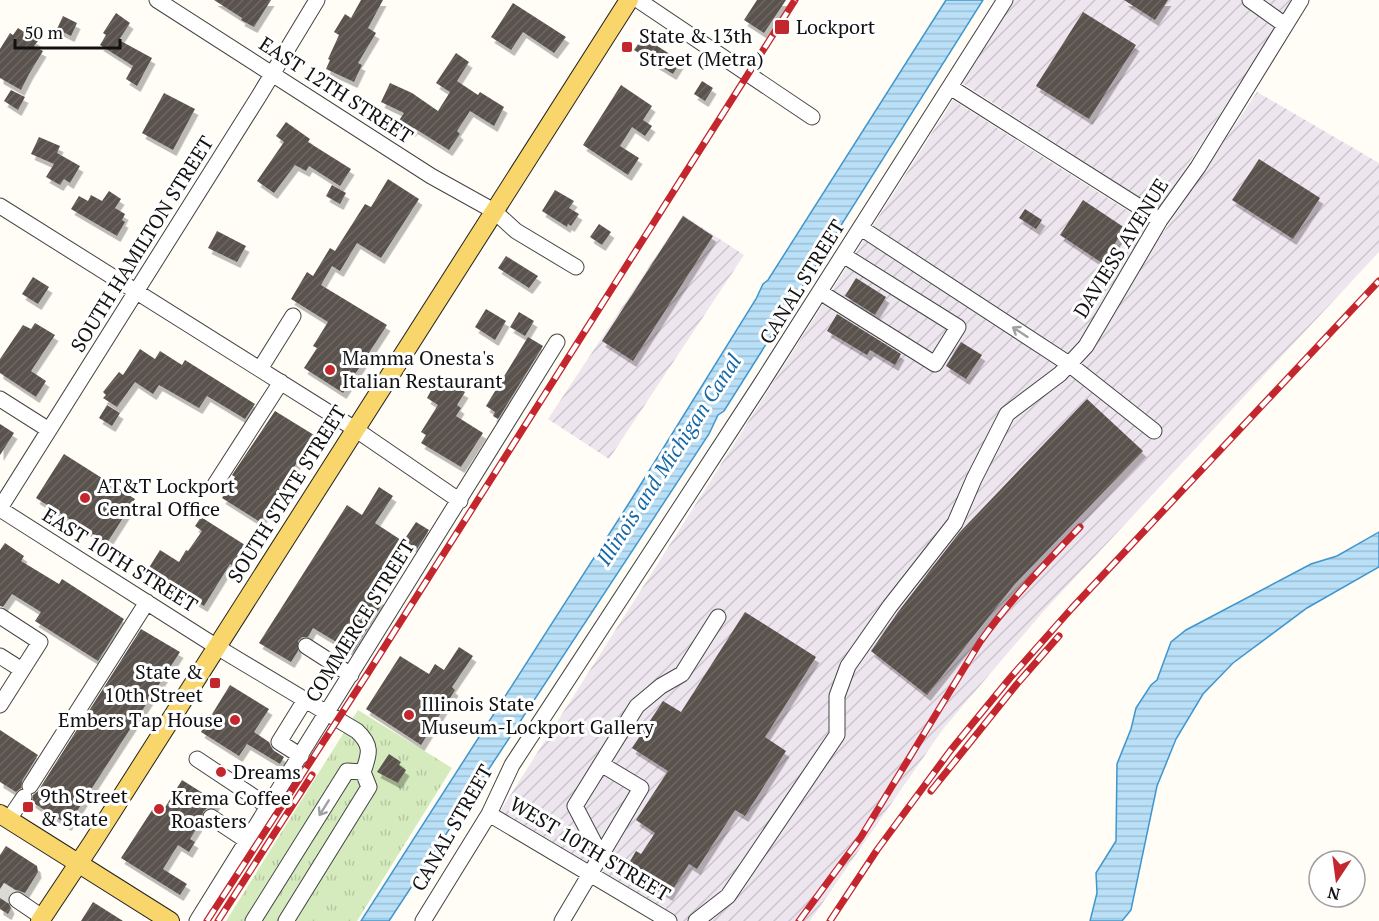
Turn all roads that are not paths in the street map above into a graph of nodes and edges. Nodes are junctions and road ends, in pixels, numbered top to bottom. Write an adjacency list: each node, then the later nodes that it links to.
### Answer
1 (157, 0): 9 (street, EAST 12TH STREET)
2 (317, 0): 9 (street, SOUTH HAMILTON STREET)
3 (628, 0): 13 (main road, SOUTH STATE STREET)
4 (638, 0): 11 (street)
5 (1005, 0): 10 (street, CANAL STREET)
6 (1250, 0): 8 (street)
7 (1301, 0): 8 (street, DAVIESS AVENUE)
8 (1285, 25): 14 (street, DAVIESS AVENUE)
9 (271, 73): 13 (street, EAST 12TH STREET); 18 (street, SOUTH HAMILTON STREET)
10 (950, 87): 14 (street); 15 (street, CANAL STREET)
11 (812, 117)
12 (0, 206): 18 (street)
13 (494, 211): 17 (street, EAST 12TH STREET); 26 (main road, SOUTH STATE STREET)
14 (1160, 220): 22 (street, DAVIESS AVENUE)
15 (861, 228): 16 (street, CANAL STREET); 22 (street, one-way to 15)
16 (843, 255): 19 (street, CANAL STREET); 19 (street)
17 (576, 267)
18 (137, 292): 23 (street); 27 (street, SOUTH HAMILTON STREET)
19 (820, 292): 48 (street, CANAL STREET)
20 (292, 315): 23 (street)
21 (557, 342): 30 (street, COMMERCE STREET)
22 (1069, 364): 28 (street); 64 (street, DAVIESS AVENUE)
23 (260, 369): 24 (street)
24 (280, 382): 26 (street); 29 (street)
25 (0, 399): 27 (street)
26 (355, 429): 30 (street); 36 (main road, SOUTH STATE STREET)
27 (49, 430): 31 (street, SOUTH HAMILTON STREET)
28 (1154, 431)
29 (214, 486)
30 (460, 501): 39 (street, COMMERCE STREET)
31 (0, 508): 32 (street, EAST 10TH STREET)
32 (147, 602): 36 (street, EAST 10TH STREET); 50 (street)
33 (0, 616): 38 (street)
34 (718, 617): 45 (street)
35 (306, 646): 39 (street)
36 (217, 647): 40 (street); 53 (main road, SOUTH STATE STREET)
37 (0, 656): 38 (street)
38 (22, 670): 41 (street)
39 (351, 675): 42 (street, COMMERCE STREET)
40 (305, 700): 42 (street); 43 (street)
41 (0, 703)
42 (327, 713): 43 (street, COMMERCE STREET); 46 (street)
43 (301, 756): 47 (street, COMMERCE STREET)
44 (197, 759): 47 (street)
45 (601, 764): 52 (street); 52 (street)
46 (363, 772): 59 (street, one-way to 59); 60 (street)
47 (269, 807): 51 (street, COMMERCE STREET)
48 (489, 814): 54 (street, WEST 10TH STREET); 61 (street, CANAL STREET)
49 (212, 817): 51 (street)
50 (4, 818): 53 (main road)
51 (247, 841): 58 (street, COMMERCE STREET)
52 (601, 856): 54 (street)
53 (79, 863): 56 (main road, SOUTH STATE STREET); 57 (main road)
54 (591, 874): 62 (street); 63 (street, WEST 10TH STREET)
55 (17, 900): 56 (street)
56 (41, 919)
57 (170, 921)
58 (197, 921)
59 (253, 921)
60 (286, 921)
61 (423, 921)
62 (562, 921)
63 (669, 921)
64 (696, 921)

